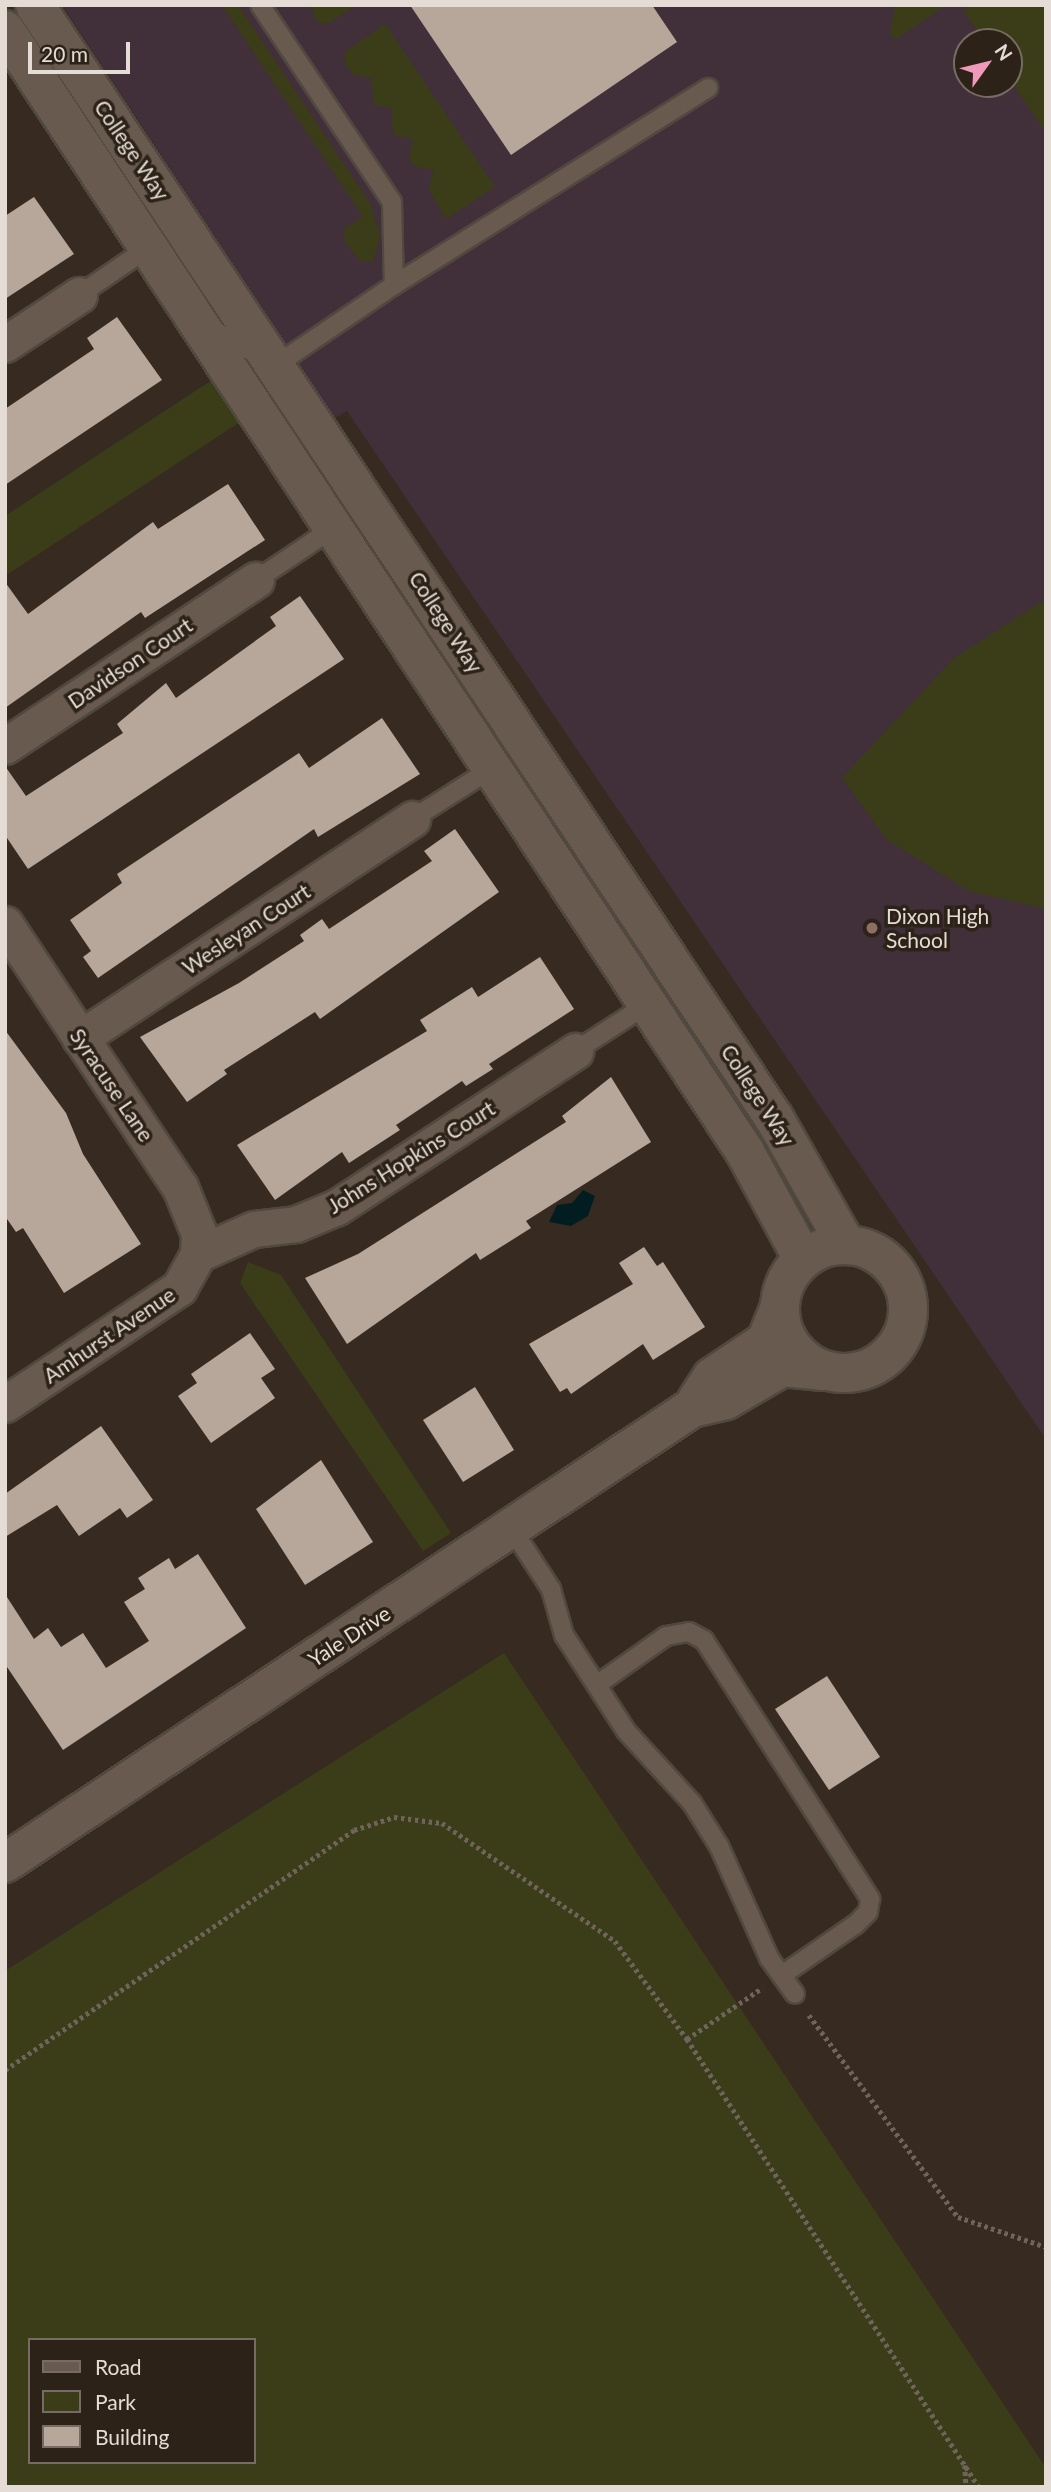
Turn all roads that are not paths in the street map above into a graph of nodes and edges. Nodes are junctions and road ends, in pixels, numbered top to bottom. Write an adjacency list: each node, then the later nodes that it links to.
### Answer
1 (35, 5): 10 (street, College Way)
2 (260, 5): 6 (lane)
3 (5, 30): 5 (street, College Way)
4 (708, 88): 6 (lane)
5 (149, 247): 7 (lane); 8 (street, College Way)
6 (394, 285): 10 (lane)
7 (79, 295): 9 (street)
8 (202, 324): 10 (lane); 11 (street, College Way)
9 (5, 344)
10 (276, 365): 20 (street, College Way)
11 (335, 527): 12 (lane); 14 (street, College Way)
12 (256, 580): 13 (street, Davidson Court)
13 (5, 746)
14 (491, 769): 15 (lane); 17 (street, College Way)
15 (412, 819): 18 (street, Wesleyan Court)
16 (5, 925): 18 (street, Syracuse Lane)
17 (648, 1004): 19 (lane); 22 (street, College Way)
18 (80, 1038): 21 (street, Syracuse Lane)
19 (575, 1051): 21 (street, Johns Hopkins Court)
20 (846, 1245): 22 (street); 24 (street)
21 (198, 1254): 25 (street, Amhurst Avenue)
22 (803, 1259): 23 (street)
23 (779, 1308): 24 (street); 26 (street, Yale Drive)
24 (823, 1371): 26 (street, Yale Drive)
25 (5, 1404)
26 (692, 1408): 27 (street, Yale Drive)
27 (512, 1529): 28 (lane); 29 (street, Yale Drive)
28 (598, 1684): 30 (lane); 30 (lane)
29 (5, 1863)
30 (782, 1975): 31 (lane)
31 (795, 1994)

